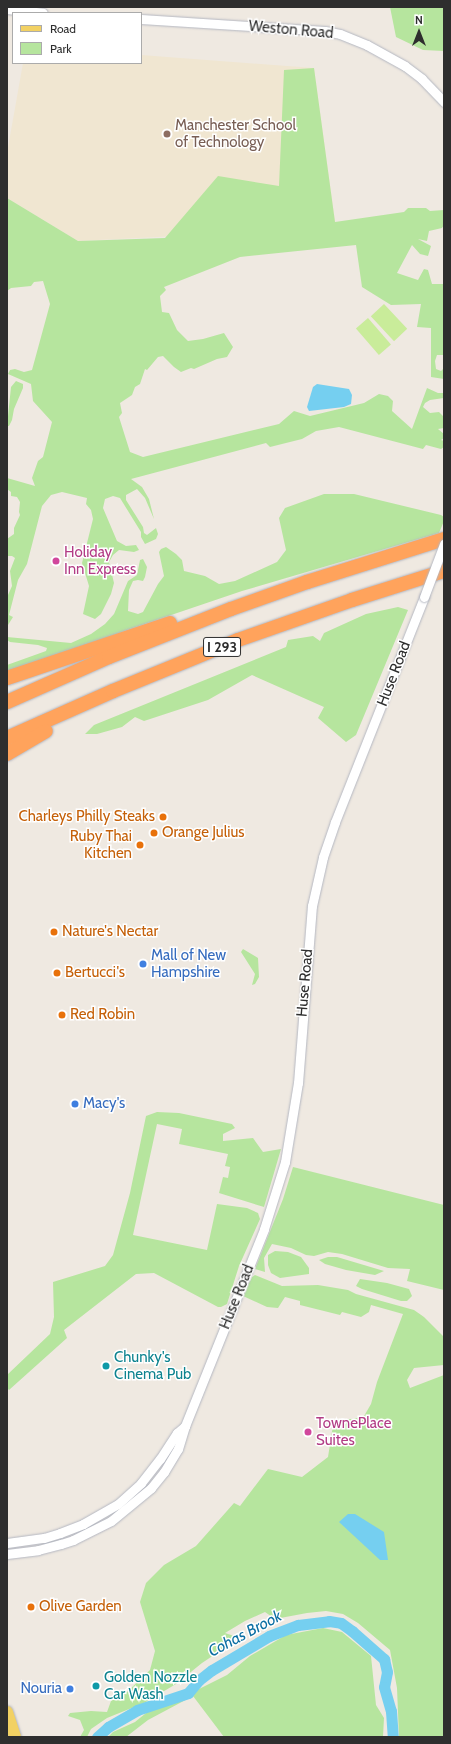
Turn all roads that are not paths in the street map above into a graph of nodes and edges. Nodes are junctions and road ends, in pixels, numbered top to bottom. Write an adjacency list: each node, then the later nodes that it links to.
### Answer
1 (7, 9): 2 (street)
2 (34, 12)
3 (142, 19): 4 (street, Weston Road)
4 (444, 102)
5 (444, 539): 8 (highway, I 293)
6 (444, 544): 14 (street, Huse Road, bridge)
7 (444, 571): 9 (highway, I 293)
8 (307, 582): 10 (highway); 11 (highway, I 293)
9 (164, 670): 12 (highway, I 293); 13 (highway)
10 (7, 678)
11 (7, 702)
12 (7, 738)
13 (7, 754)
14 (185, 1426): 15 (street, Huse Road); 16 (street, Huse Road)
15 (7, 1543)
16 (7, 1554)
17 (7, 1712): 18 (main road)
18 (14, 1737)

